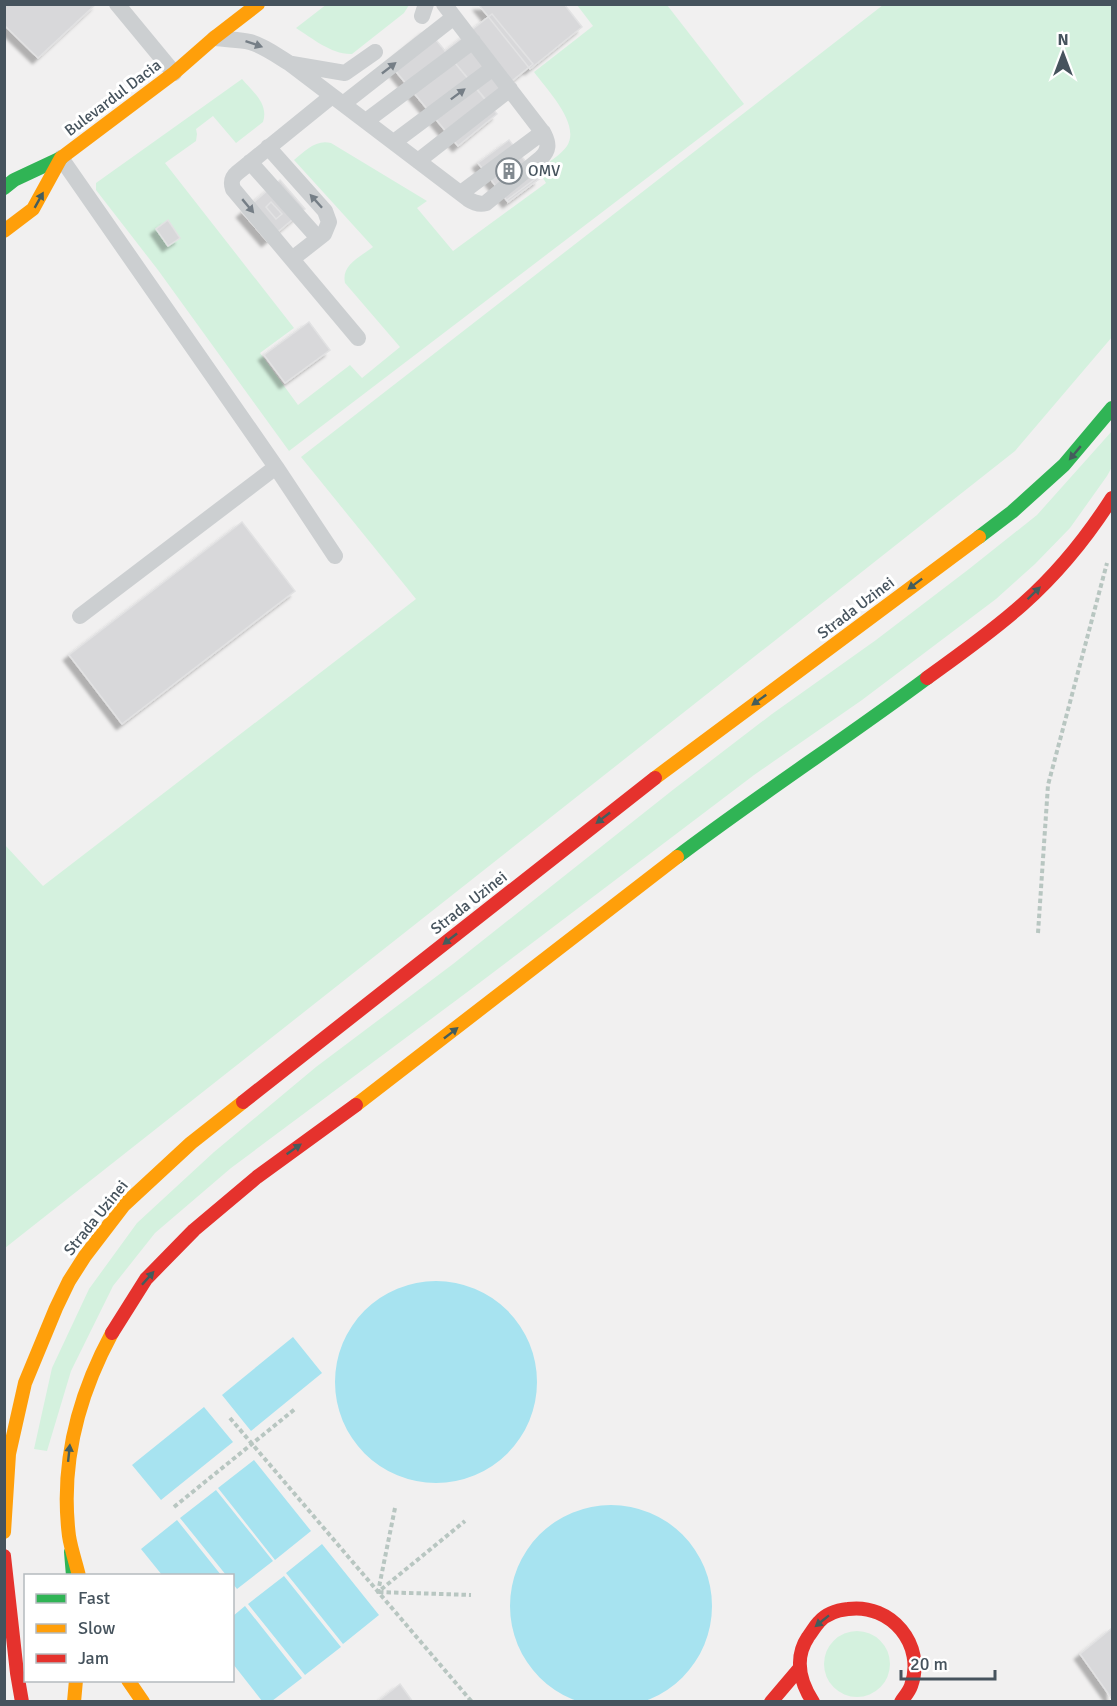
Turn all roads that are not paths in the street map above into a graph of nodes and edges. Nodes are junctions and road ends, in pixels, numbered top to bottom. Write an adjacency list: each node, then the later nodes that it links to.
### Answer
1 (117, 4): 9 (lane)
2 (258, 4): 4 (main road, Bulevardul Dacia)
3 (449, 11): 5 (lane); 11 (lane, one-way to 3)
4 (214, 38): 7 (lane, one-way to 7); 9 (main road, Bulevardul Dacia)
5 (473, 41): 8 (lane); 12 (lane)
6 (375, 52): 7 (lane)
7 (289, 63): 11 (lane)
8 (493, 68): 10 (lane); 14 (lane, one-way to 8)
9 (174, 73): 16 (main road, Bulevardul Dacia)
10 (510, 89): 13 (lane); 17 (lane)
11 (337, 100): 12 (lane); 15 (lane)
12 (366, 121): 14 (lane)
13 (543, 132): 20 (lane); 20 (lane)
14 (394, 142): 17 (lane)
15 (268, 147): 18 (lane); 22 (lane, one-way to 15)
16 (61, 158): 19 (main road); 21 (main road, Bulevardul Dacia, one-way to 16); 26 (lane)
17 (418, 161): 20 (lane)
18 (250, 162): 22 (lane); 23 (lane, one-way to 23)
19 (4, 188)
20 (460, 193)
21 (4, 231)
22 (318, 238): 23 (lane)
23 (292, 259): 24 (lane)
24 (358, 338)
25 (1113, 408): 30 (main road, Strada Uzinei, one-way to 30)
26 (276, 467): 28 (lane); 29 (lane)
27 (1113, 498): 31 (main road, one-way to 27)
28 (335, 556)
29 (80, 616)
30 (4, 1532)
31 (71, 1551): 33 (main road); 34 (main road)
32 (4, 1556): 40 (main road)
33 (73, 1574)
34 (79, 1574)
35 (799, 1669): 36 (main road, one-way to 35); 43 (main road); 44 (main road)
36 (915, 1669): 39 (main road); 45 (main road)
37 (76, 1682): 41 (main road)
38 (129, 1682): 42 (main road)
39 (923, 1685)
40 (22, 1701)
41 (74, 1701)
42 (143, 1701)
43 (771, 1701)
44 (813, 1701)
45 (901, 1701)

